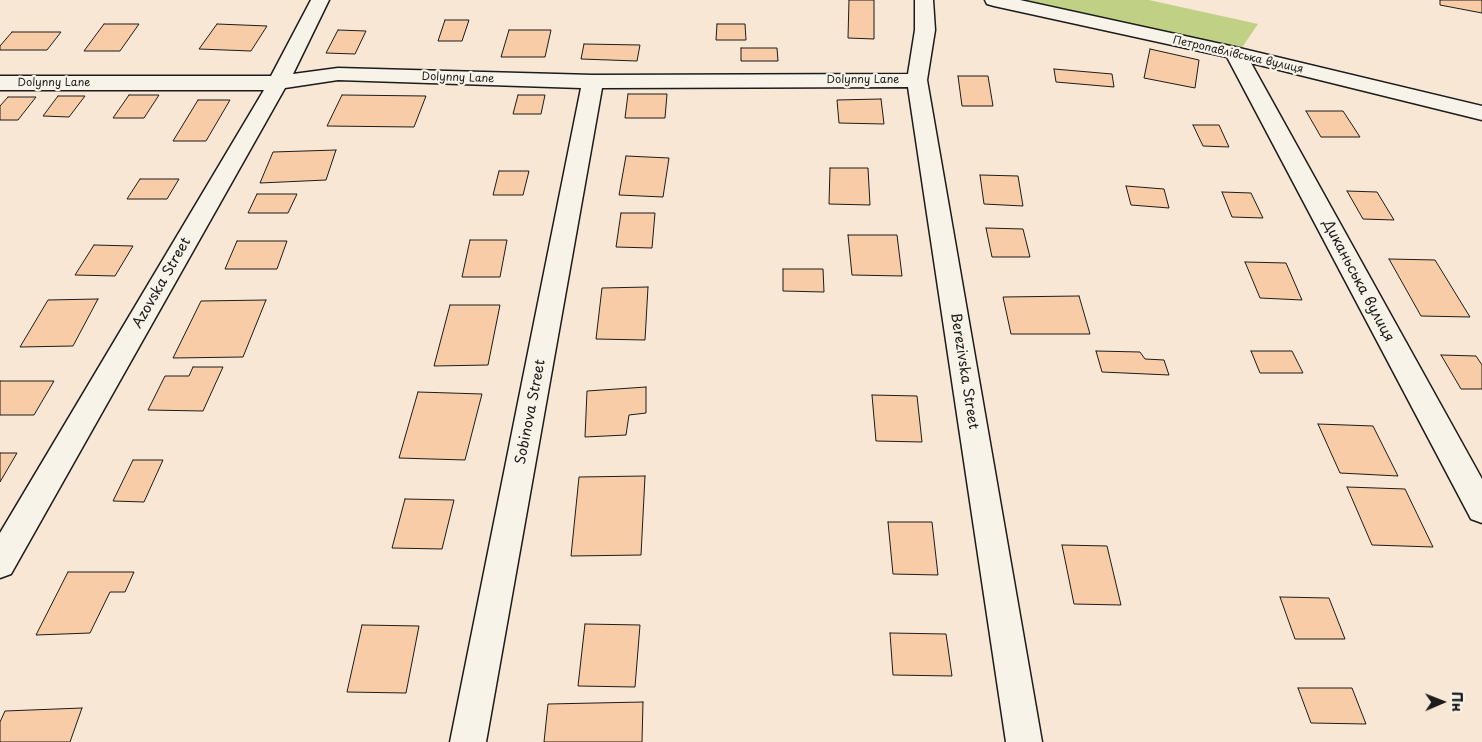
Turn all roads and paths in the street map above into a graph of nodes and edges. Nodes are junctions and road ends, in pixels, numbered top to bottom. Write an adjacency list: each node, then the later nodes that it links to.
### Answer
1 (320, 0): 8 (street, Azovska Street)
2 (924, 0): 5 (street, Berezivska Street)
3 (994, 0): 4 (street, Петропавлівська вулиця)
4 (1234, 53): 9 (street, Петропавлівська вулиця); 10 (street, Диканьська вулиця)
5 (917, 80): 6 (street, Dolynny Lane); 13 (street, Berezivska Street)
6 (593, 82): 8 (street, Dolynny Lane); 12 (street, Sobinova Street)
7 (0, 83): 8 (street, Dolynny Lane)
8 (278, 83): 11 (street, Azovska Street)
9 (1482, 113)
10 (1482, 509)
11 (0, 563)
12 (468, 742)
13 (1024, 742)

